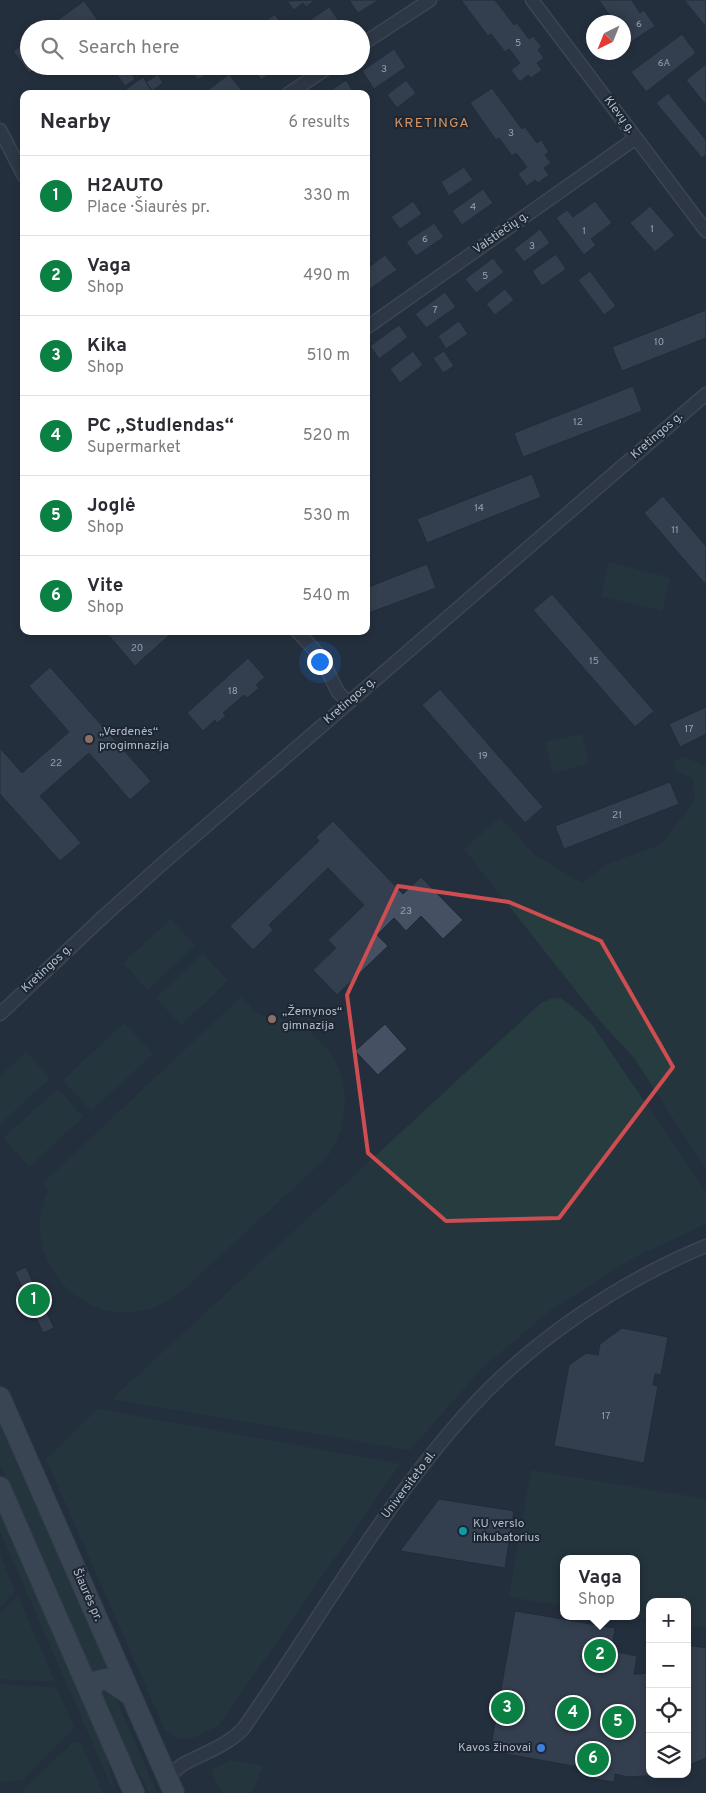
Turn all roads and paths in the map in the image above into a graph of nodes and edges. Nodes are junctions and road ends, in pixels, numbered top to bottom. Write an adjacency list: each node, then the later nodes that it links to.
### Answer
1 (430, 0): 3 (street)
2 (532, 0): 7 (street, Klevų g.)
3 (370, 39)
4 (316, 75): 5 (street)
5 (294, 90)
6 (0, 130): 8 (street)
7 (636, 138): 9 (street, Klevų g.); 10 (street, Valstiečių g.)
8 (20, 168)
9 (706, 231)
10 (370, 325)
11 (706, 394): 13 (street, Kretingos g.)
12 (301, 635): 13 (street)
13 (348, 702): 14 (street, Kretingos g.)
14 (0, 1014)
15 (706, 1246): 20 (street, Universiteto al.)
16 (0, 1397): 19 (main road, Šiaurės pr.)
17 (0, 1487): 18 (main road)
18 (89, 1690): 19 (main road); 21 (main road)
19 (131, 1697): 20 (main road, Šiaurės pr.)
20 (171, 1786)
21 (134, 1793)

